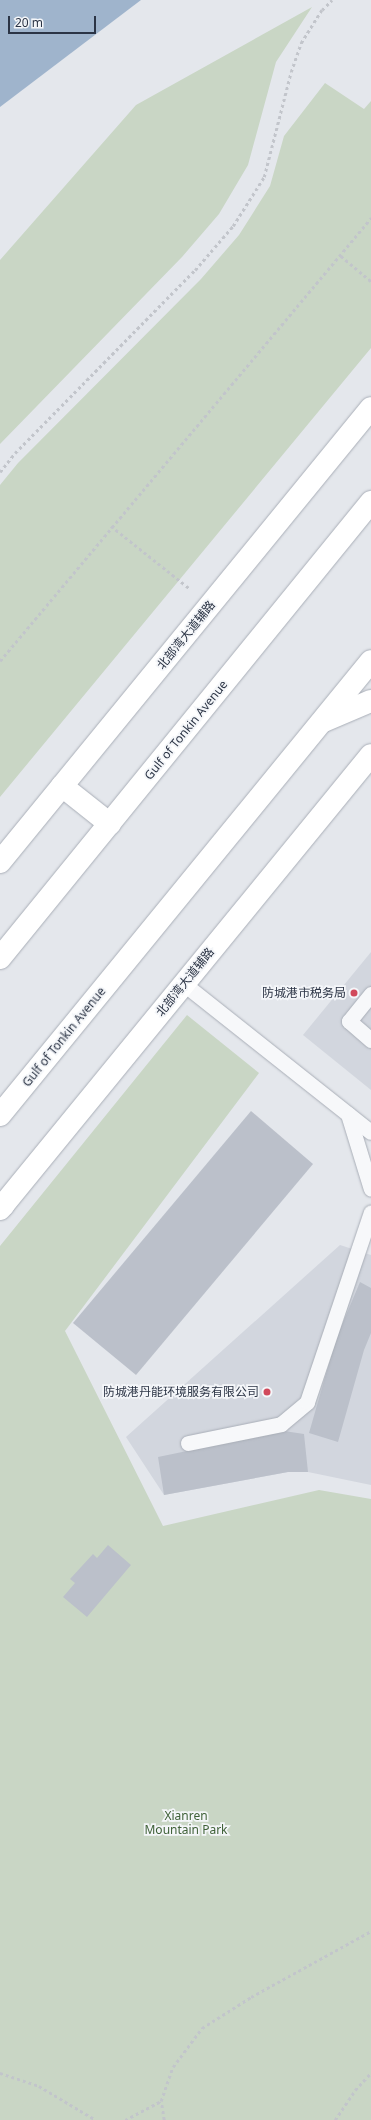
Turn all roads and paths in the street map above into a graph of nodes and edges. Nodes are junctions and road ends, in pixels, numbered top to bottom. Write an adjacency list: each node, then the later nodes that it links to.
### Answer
1 (332, 0): 6 (path)
2 (371, 218): 3 (path)
3 (341, 256): 4 (path); 8 (path)
4 (371, 281)
5 (371, 408): 9 (main road, 北部湾大道辅路)
6 (0, 472)
7 (371, 502): 16 (main road, Gulf of Tonkin Avenue)
8 (111, 526): 9 (path); 10 (path)
9 (210, 604): 15 (main road, 北部湾大道辅路)
10 (0, 660)
11 (371, 661): 13 (main road, Gulf of Tonkin Avenue)
12 (371, 701): 13 (main road)
13 (321, 722): 23 (main road, Gulf of Tonkin Avenue)
14 (371, 755): 19 (main road, 北部湾大道辅路)
15 (62, 786): 16 (main road); 17 (main road, 北部湾大道辅路)
16 (110, 824): 18 (main road, Gulf of Tonkin Avenue)
17 (0, 862)
18 (0, 958)
19 (184, 984): 22 (lane); 26 (main road, 北部湾大道辅路)
20 (371, 994): 21 (lane)
21 (371, 1040)
22 (348, 1114): 24 (lane); 25 (lane)
23 (0, 1115)
24 (371, 1132)
25 (371, 1190)
26 (1, 1206)
27 (371, 1212): 28 (lane)
28 (188, 1443)
29 (371, 1931): 32 (path)
30 (371, 2073): 36 (path)
31 (0, 2074): 33 (path)
32 (162, 2101): 34 (path); 35 (path)
33 (96, 2120)
34 (125, 2120)
35 (164, 2120)
36 (335, 2120)

